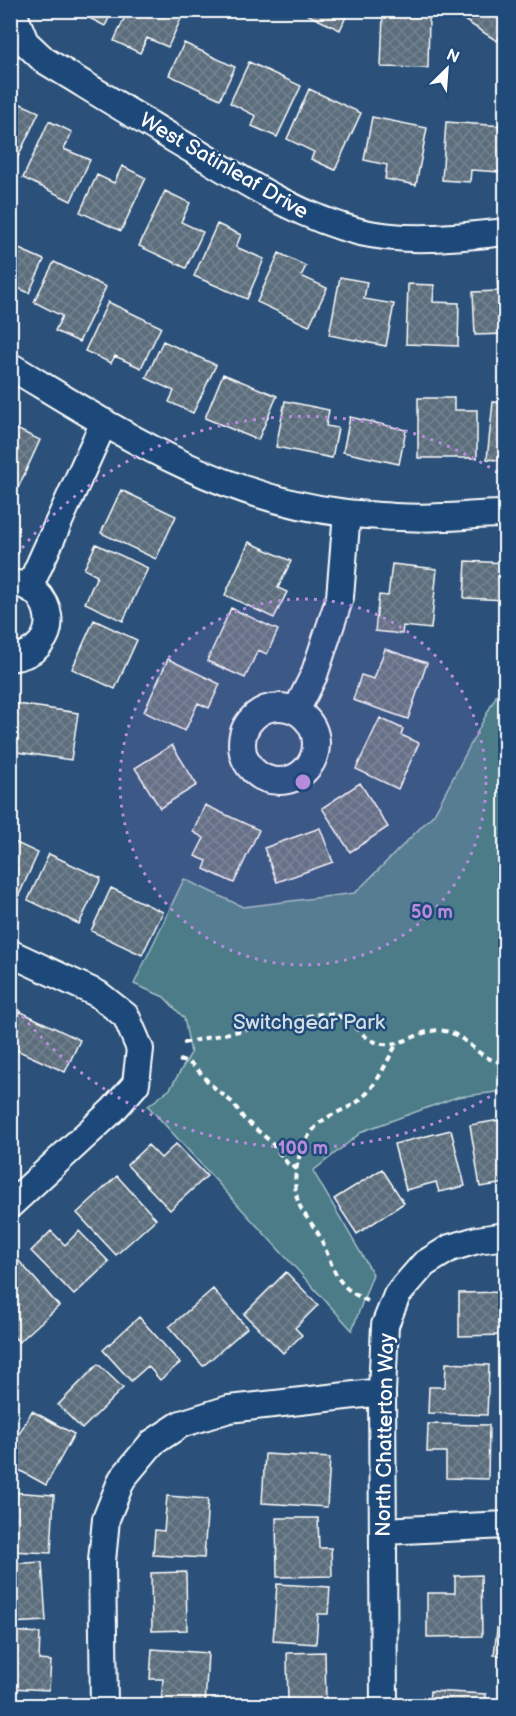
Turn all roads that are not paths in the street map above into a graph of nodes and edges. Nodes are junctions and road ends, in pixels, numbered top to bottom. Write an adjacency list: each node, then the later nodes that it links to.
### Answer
1 (13, 14): 2 (street, West Satinleaf Drive)
2 (506, 232)
3 (10, 366): 4 (street)
4 (104, 422): 5 (street); 7 (street)
5 (347, 513): 6 (street); 9 (street)
6 (506, 514)
7 (20, 586): 8 (street)
8 (10, 658)
9 (296, 711)
10 (10, 953): 11 (street)
11 (10, 1205)
12 (506, 1236): 13 (street, North Chatterton Way)
13 (382, 1392): 15 (street, North Chatterton Way); 16 (street)
14 (506, 1525): 15 (street)
15 (383, 1531): 17 (street, North Chatterton Way)
16 (104, 1706)
17 (384, 1706)

